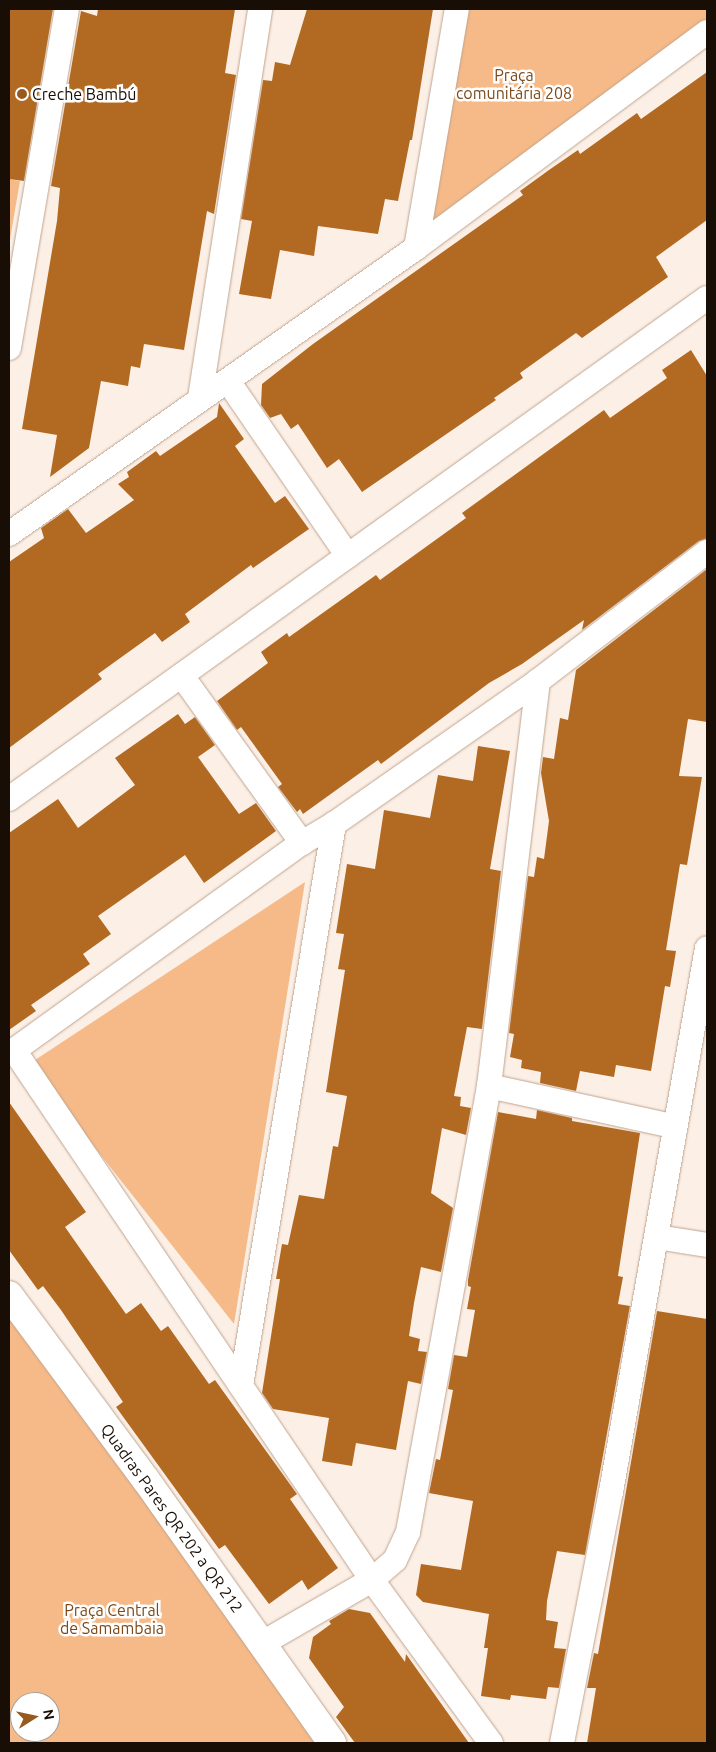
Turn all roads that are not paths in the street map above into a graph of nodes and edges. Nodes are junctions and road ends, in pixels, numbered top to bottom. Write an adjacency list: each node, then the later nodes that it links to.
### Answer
1 (67, 9): 7 (street)
2 (260, 9): 9 (street)
3 (458, 9): 5 (street)
4 (707, 32): 5 (street)
5 (416, 248): 8 (street)
6 (707, 298): 12 (street)
7 (9, 348)
8 (228, 381): 9 (street); 12 (street)
9 (200, 398): 10 (street)
10 (9, 534)
11 (707, 552): 14 (street)
12 (348, 556): 13 (street)
13 (182, 676): 15 (street); 17 (street)
14 (538, 681): 16 (street); 21 (street)
15 (9, 799)
16 (334, 824): 17 (street); 26 (street)
17 (302, 843): 20 (street)
18 (707, 948): 19 (street)
19 (702, 1009): 22 (street)
20 (11, 1052): 26 (street)
21 (489, 1086): 22 (street); 27 (street)
22 (674, 1126): 23 (street)
23 (657, 1237): 24 (street); 31 (street)
24 (707, 1245)
25 (9, 1295): 28 (street, Quadras Pares QR 202 a QR 212)
26 (241, 1385): 27 (street)
27 (372, 1580): 28 (street); 30 (street)
28 (262, 1644): 29 (street, Quadras Pares QR 202 a QR 212)
29 (332, 1743)
30 (491, 1743)
31 (562, 1743)

